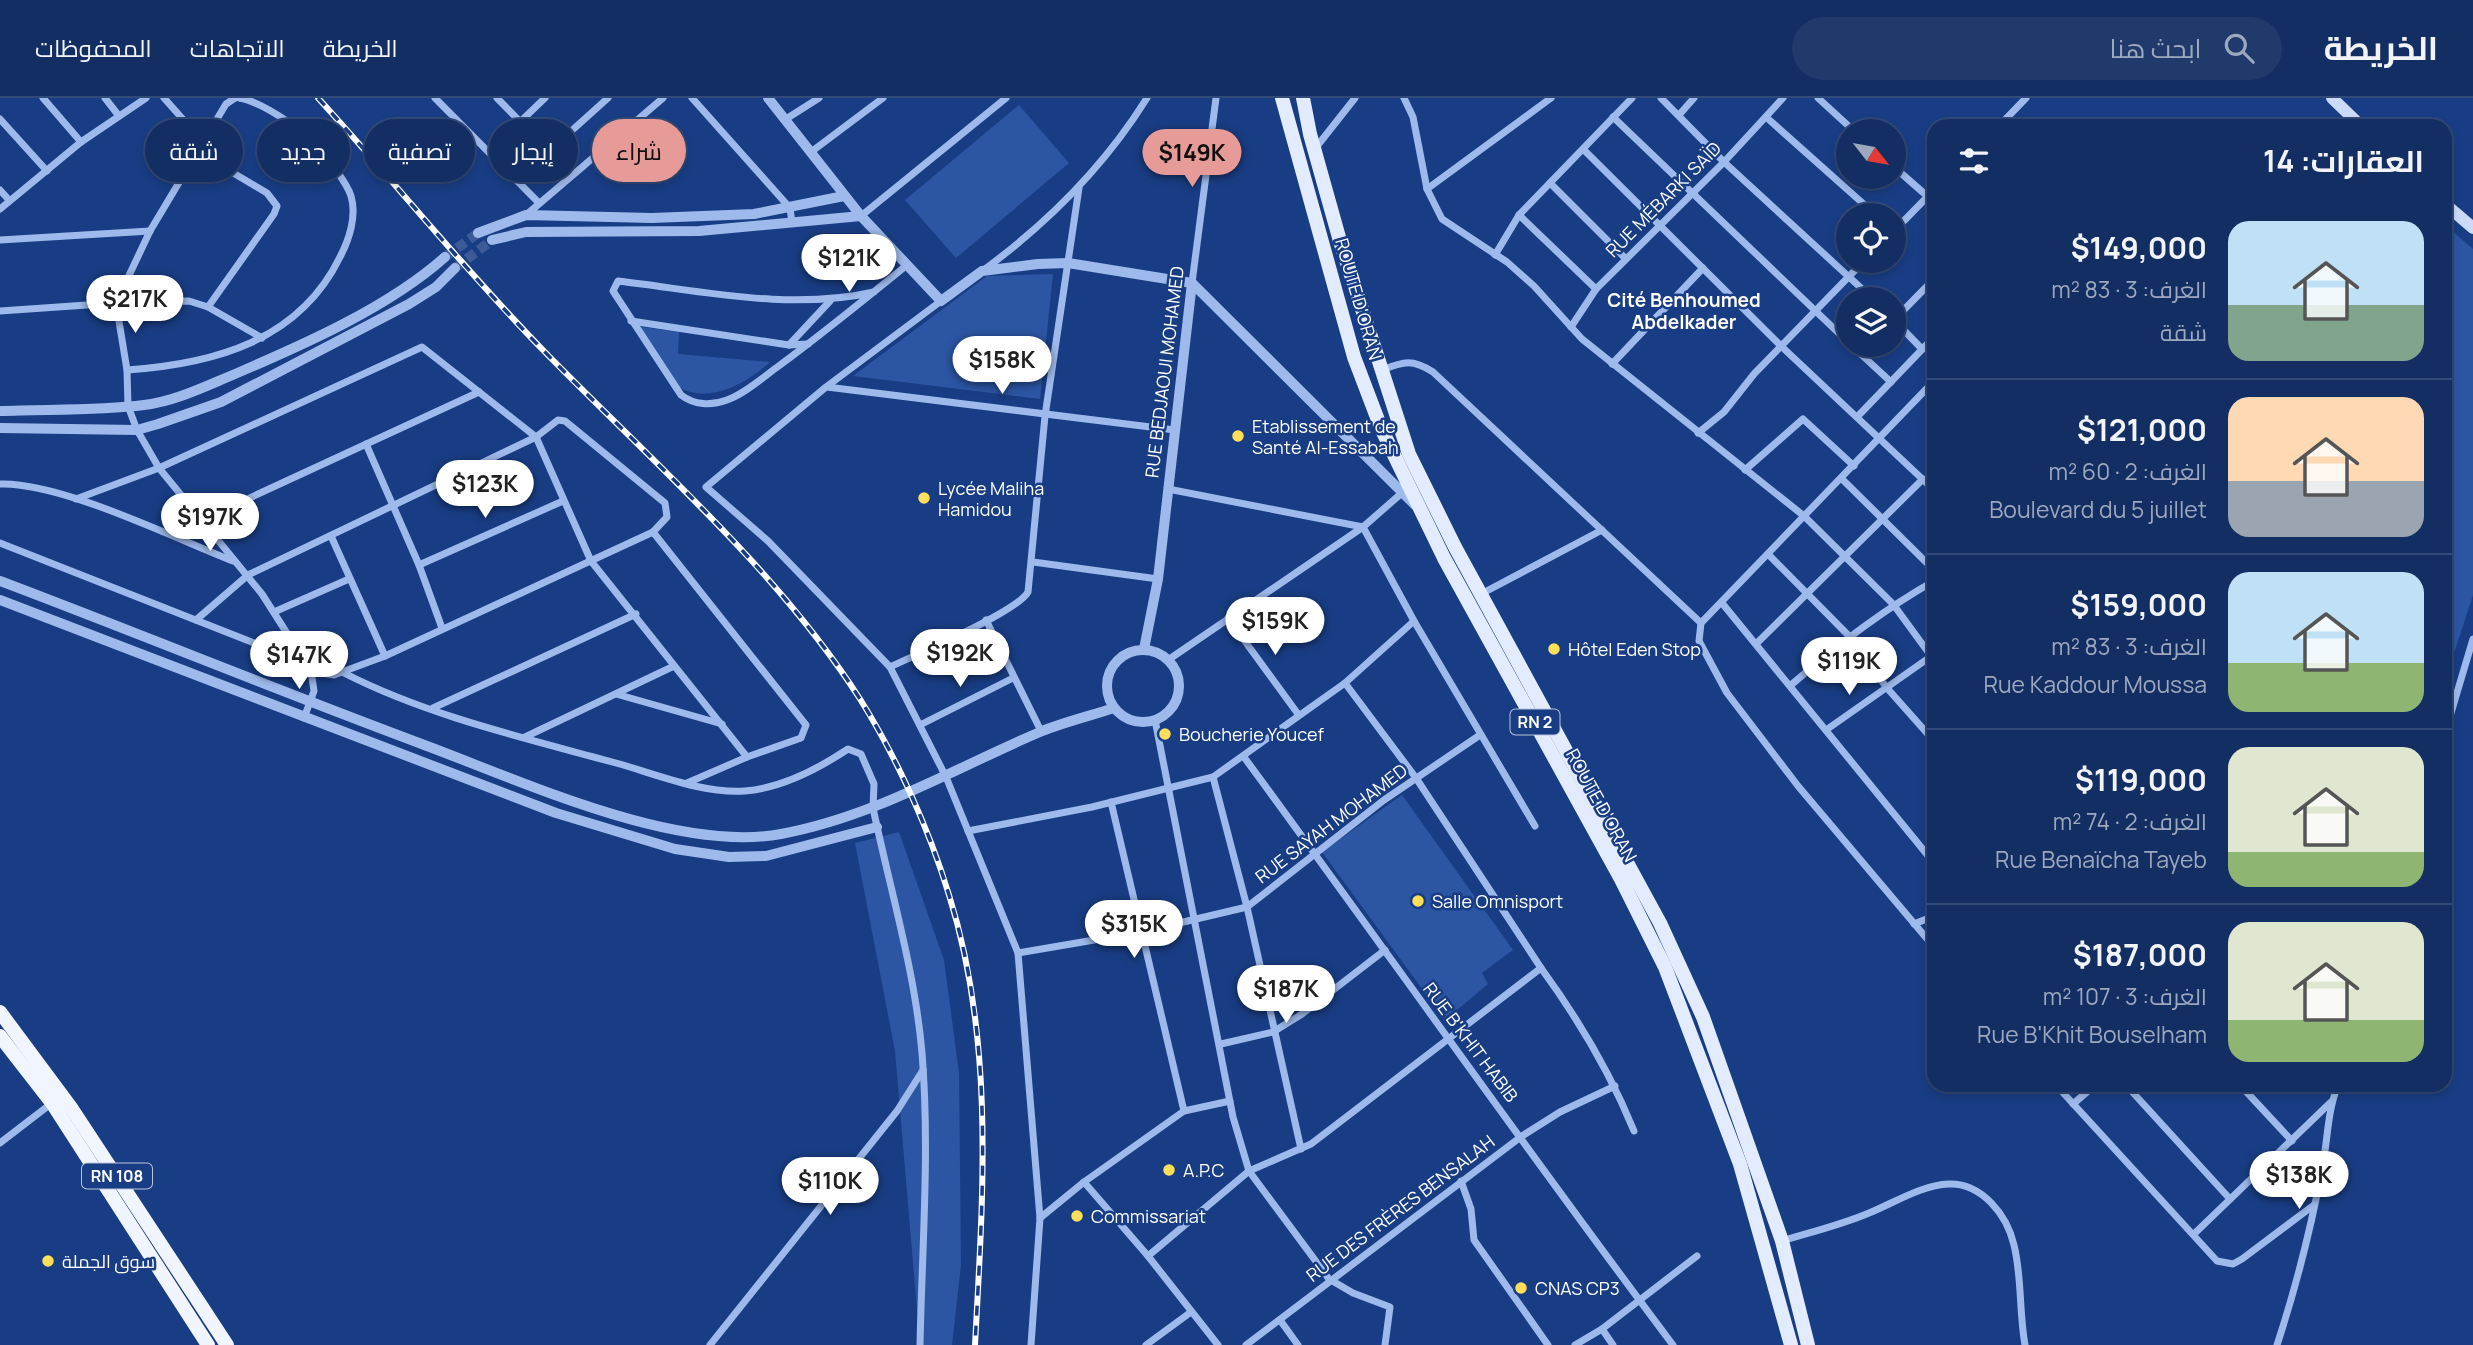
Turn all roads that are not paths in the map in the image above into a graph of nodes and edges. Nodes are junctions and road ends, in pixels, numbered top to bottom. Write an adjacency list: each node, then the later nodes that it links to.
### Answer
1 (43, 98): 45 (street)
2 (105, 98): 32 (street)
3 (146, 98): 32 (street)
4 (164, 98): 36 (street)
5 (237, 98): 30 (street); 107 (street)
6 (435, 98): 64 (street)
7 (497, 98): 38 (street)
8 (545, 98): 39 (street)
9 (608, 98): 44 (street)
10 (663, 98): 50 (street)
11 (692, 98): 67 (street)
12 (768, 98): 40 (street)
13 (818, 98): 40 (street)
14 (883, 98): 48 (street)
15 (1006, 98): 72 (street)
16 (1147, 98): 57 (street)
17 (1216, 98): 91 (street, RUE BEDJAOUI MOHAMED)
18 (1282, 98): 144 (main road, ROUTE D'ORAN / RN 2)
19 (1303, 98): 46 (main road, ROUTE D'ORAN / RN 2)
20 (1355, 98): 46 (street)
21 (1404, 98): 58 (street)
22 (1551, 98): 58 (street)
23 (1632, 98): 33 (street)
24 (1661, 98): 31 (street)
25 (1694, 98): 31 (street)
26 (1783, 98): 34 (street, RUE MÉBARKI SAÏD)
27 (1818, 98): 41 (street)
28 (2026, 98): 42 (street)
29 (2332, 98): 43 (main road)
30 (224, 101): 37 (street)
31 (1679, 115): 49 (street)
32 (119, 116): 45 (street)
33 (1613, 117): 47 (street); 60 (street)
34 (1766, 117): 49 (street, RUE MÉBARKI SAÏD); 65 (street)
35 (0, 119): 51 (street)
36 (183, 119)
37 (215, 119)
38 (519, 119)
39 (523, 119)
40 (786, 119): 48 (street)
41 (1841, 119)
42 (2006, 119)
43 (2354, 119)
44 (578, 125)
45 (80, 142): 51 (street)
46 (1314, 149): 116 (main road, ROUTE D'ORAN / RN 2)
47 (1584, 150): 56 (street); 75 (street)
48 (811, 152): 61 (street)
49 (1724, 162): 60 (street, RUE MÉBARKI SAÏD); 90 (street)
50 (578, 170)
51 (47, 171): 63 (street)
52 (1906, 178): 62 (street)
53 (243, 179): 99 (street)
54 (180, 182): 77 (street)
55 (563, 182): 64 (street)
56 (1550, 183): 71 (street); 83 (street)
57 (1080, 188): 84 (street); 88 (street)
58 (1427, 189): 81 (street)
59 (0, 190): 63 (street)
60 (1691, 193): 75 (street, RUE MÉBARKI SAÏD); 102 (street)
61 (844, 196): 67 (street); 72 (street)
62 (1927, 196)
63 (9, 200): 68 (street)
64 (539, 202): 70 (street)
65 (1863, 203)
66 (1927, 203): 73 (street)
67 (790, 208): 70 (street); 74 (street)
68 (0, 209)
69 (2452, 210): 76 (main road)
70 (526, 215): 78 (street)
71 (1519, 215): 81 (street); 94 (street)
72 (861, 216): 74 (street); 85 (street)
73 (1906, 221)
74 (792, 223): 80 (street)
75 (1660, 223): 83 (street, RUE MÉBARKI SAÏD); 87 (street)
76 (2473, 228)
77 (150, 232): 79 (street); 98 (street)
78 (478, 233)
79 (0, 240)
80 (492, 240)
81 (1495, 255): 104 (street)
82 (445, 257): 121 (street)
83 (1625, 258): 94 (street, RUE MÉBARKI SAÏD)
84 (1068, 263): 88 (street); 91 (street); 123 (street)
85 (907, 265): 95 (street); 97 (street)
86 (455, 268): 126 (street)
87 (1703, 268): 111 (street); 114 (street)
88 (982, 271): 97 (street)
89 (1852, 273): 90 (street)
90 (1849, 276): 93 (street); 102 (street)
91 (1192, 283): 127 (street, RUE BEDJAOUI MOHAMED); 140 (street)
92 (1927, 286): 100 (street)
93 (1860, 287)
94 (1596, 289): 104 (street, RUE MÉBARKI SAÏD)
95 (874, 292): 96 (street); 108 (street)
96 (831, 301): 103 (street); 110 (street)
97 (941, 301): 118 (street)
98 (116, 303): 99 (street); 101 (street); 115 (street)
99 (208, 307): 107 (street)
100 (1906, 308)
101 (0, 311)
102 (1816, 311): 105 (street); 111 (street)
103 (631, 321): 108 (street); 110 (street)
104 (1571, 327): 114 (street)
105 (1836, 330)
106 (1906, 332): 112 (street)
107 (262, 338): 115 (street)
108 (809, 344): 110 (street)
109 (1927, 344): 112 (street)
110 (789, 345)
111 (1781, 346): 124 (street); 128 (street)
112 (1922, 349): 117 (street)
113 (1865, 357): 117 (street)
114 (1612, 364): 128 (street)
115 (127, 370): 121 (street)
116 (1382, 370): 149 (street); 166 (main road, ROUTE D'ORAN / RN 2)
117 (1891, 382): 124 (street)
118 (826, 387): 123 (street); 188 (street)
119 (1927, 388): 130 (street)
120 (479, 392): 129 (street); 131 (street); 133 (street)
121 (128, 406): 122 (street); 126 (street)
122 (1, 411): 125 (street)
123 (1045, 416): 127 (street); 157 (street)
124 (1858, 416): 130 (street)
125 (1, 428): 126 (street)
126 (136, 430): 133 (street)
127 (1175, 430): 139 (street, RUE BEDJAOUI MOHAMED)
128 (1698, 433): 134 (street)
129 (536, 437): 142 (street); 143 (street); 150 (street)
130 (1880, 437): 132 (street); 136 (street)
131 (366, 444): 143 (street); 147 (street)
132 (1854, 466): 134 (street); 135 (street)
133 (159, 468): 141 (street); 147 (street)
134 (1745, 470): 145 (street)
135 (1842, 479): 145 (street); 146 (street)
136 (1923, 480): 138 (street); 146 (street)
137 (0, 484): 141 (street)
138 (1927, 484)
139 (1168, 489): 148 (street); 162 (street, RUE BEDJAOUI MOHAMED)
140 (1403, 492): 144 (street); 148 (street)
141 (76, 499): 155 (street)
142 (563, 501): 156 (street); 159 (street)
143 (394, 506): 151 (street); 159 (street)
144 (1422, 512): 286 (main road, ROUTE D'ORAN / RN 2)
145 (1804, 516): 153 (street); 154 (street)
146 (1883, 519): 154 (street); 158 (street)
147 (202, 520): 155 (street)
148 (1363, 527): 172 (street); 175 (street)
149 (1602, 530): 166 (street); 176 (street)
150 (653, 532): 156 (street); 210 (street)
151 (331, 536): 160 (street); 161 (street)
152 (0, 543): 173 (street)
153 (1768, 554): 165 (street); 168 (street)
154 (1844, 557): 165 (street); 169 (street)
155 (234, 561): 160 (street)
156 (592, 561): 171 (street); 177 (street)
157 (1033, 562): 162 (street); 174 (street)
158 (1927, 563)
159 (419, 565): 177 (street)
160 (247, 575): 170 (street); 173 (street)
161 (349, 579): 170 (street); 183 (street)
162 (1158, 579): 182 (street, RUE BEDJAOUI MOHAMED)
163 (0, 581): 196 (street)
164 (1927, 585): 169 (street)
165 (1808, 593): 178 (street); 180 (street)
166 (1481, 594): 264 (main road, ROUTE D'ORAN / RN 2)
167 (0, 600): 201 (street)
168 (1722, 603): 176 (street); 180 (street)
169 (1893, 604): 178 (street); 181 (street)
170 (274, 611): 186 (street)
171 (636, 614): 187 (street); 198 (street)
172 (1228, 618): 185 (street); 200 (street)
173 (196, 620): 186 (street)
174 (986, 620): 188 (street); 191 (street)
175 (1414, 621): 192 (street); 208 (street)
176 (1701, 623): 229 (street)
177 (442, 628): 183 (street)
178 (1848, 635): 193 (street); 194 (street)
179 (2473, 639): 199 (street)
180 (1757, 643): 193 (street)
181 (1927, 648)
182 (1144, 649): 185 (street); 197 (street)
183 (385, 656): 190 (street)
184 (1927, 659): 194 (street)
185 (1168, 660): 202 (street)
186 (306, 663): 189 (street)
187 (674, 666): 195 (street); 203 (street)
188 (890, 667): 204 (street)
189 (311, 671): 190 (street); 196 (street)
190 (344, 673): 198 (street)
191 (1013, 678): 204 (street); 206 (street)
192 (1345, 683): 200 (street); 214 (street)
193 (1791, 685): 205 (street)
194 (1887, 688): 205 (street); 207 (street)
195 (615, 694): 203 (street); 209 (street)
196 (311, 703): 201 (street); 222 (street)
197 (1114, 708): 202 (street); 206 (street)
198 (432, 709): 209 (street)
199 (2452, 710)
200 (1298, 714): 211 (street)
201 (304, 718): 224 (street)
202 (1155, 720): 216 (street)
203 (722, 724): 210 (street)
204 (920, 725): 212 (street)
205 (1826, 730): 225 (street)
206 (1041, 731): 212 (street)
207 (1927, 733)
208 (1480, 735): 214 (street, RUE SAYAH MOHAMED); 219 (street)
209 (524, 737): 215 (street)
210 (747, 757): 215 (street)
211 (1244, 757): 213 (street); 223 (street, RUE B'KHIT HABIB)
212 (946, 777): 218 (street); 221 (street)
213 (1213, 777): 216 (street); 226 (street)
214 (1416, 778): 223 (street, RUE SAYAH MOHAMED); 234 (street)
215 (686, 783): 218 (street)
216 (1168, 789): 217 (street); 228 (street)
217 (1111, 802): 221 (street); 230 (street)
218 (873, 808): 220 (street); 222 (street)
219 (1535, 826)
220 (877, 827): 224 (street); 240 (street)
221 (968, 831): 233 (street)
222 (702, 835): 224 (street)
223 (1314, 853): 226 (street, RUE SAYAH MOHAMED); 232 (street, RUE B'KHIT HABIB)
224 (699, 854)
225 (1927, 854)
226 (1247, 908): 228 (street, RUE SAYAH MOHAMED); 236 (street)
227 (1927, 919): 229 (street)
228 (1194, 920): 230 (street, RUE SAYAH MOHAMED); 239 (street)
229 (1914, 924): 231 (street)
230 (1141, 932): 233 (street, RUE SAYAH MOHAMED); 251 (street)
231 (1927, 939)
232 (1385, 950): 236 (street); 238 (street, RUE B'KHIT HABIB)
233 (1018, 953): 262 (street)
234 (1541, 968): 238 (street); 241 (street)
235 (0, 1012): 273 (highway, RN 108)
236 (1273, 1032): 239 (street); 256 (street)
237 (0, 1036): 249 (highway, RN 108)
238 (1447, 1041): 253 (street, RUE B'KHIT HABIB); 256 (street)
239 (1221, 1044): 247 (street)
240 (923, 1070): 274 (street); 275 (street)
241 (1615, 1086): 252 (street); 253 (street, RUE DES FRÈRES BENSALAH)
242 (2062, 1092): 250 (street)
243 (2087, 1092): 250 (street)
244 (2132, 1092): 260 (street)
245 (2246, 1092): 254 (street)
246 (2335, 1092): 248 (street)
247 (1230, 1101): 251 (street); 257 (street)
248 (2331, 1102): 254 (street); 261 (street)
249 (51, 1103): 255 (street); 272 (highway, RN 108)
250 (2073, 1104): 263 (street)
251 (1184, 1111): 259 (street)
252 (1634, 1131)
253 (1522, 1136): 258 (street, RUE DES FRÈRES BENSALAH); 268 (street, RUE B'KHIT HABIB)
254 (2292, 1141): 260 (street)
255 (0, 1143)
256 (1301, 1149): 257 (street)
257 (1249, 1171): 265 (street); 267 (street)
258 (1461, 1181): 267 (street, RUE DES FRÈRES BENSALAH); 282 (street)
259 (1084, 1182): 262 (street); 265 (street)
260 (2230, 1199): 263 (street)
261 (2314, 1205): 263 (street); 289 (street)
262 (1040, 1218): 276 (street)
263 (2194, 1234)
264 (1782, 1241): 287 (main road, ROUTE D'ORAN / RN 2); 288 (street)
265 (1149, 1256): 269 (street)
266 (1697, 1256): 268 (street)
267 (1329, 1279): 270 (street, RUE DES FRÈRES BENSALAH); 281 (street)
268 (1639, 1299): 271 (street); 285 (street, RUE B'KHIT HABIB)
269 (1191, 1312): 277 (street); 278 (street)
270 (1280, 1321): 279 (street, RUE DES FRÈRES BENSALAH); 280 (street)
271 (1602, 1329): 283 (street); 284 (street)
272 (208, 1345)
273 (227, 1345)
274 (710, 1345)
275 (920, 1345)
276 (1031, 1345)
277 (1146, 1345)
278 (1218, 1345)
279 (1246, 1345)
280 (1298, 1345)
281 (1385, 1345)
282 (1548, 1345)
283 (1575, 1345)
284 (1614, 1345)
285 (1673, 1345)
286 (1791, 1345)
287 (1808, 1345)
288 (2025, 1345)
289 (2277, 1345)

